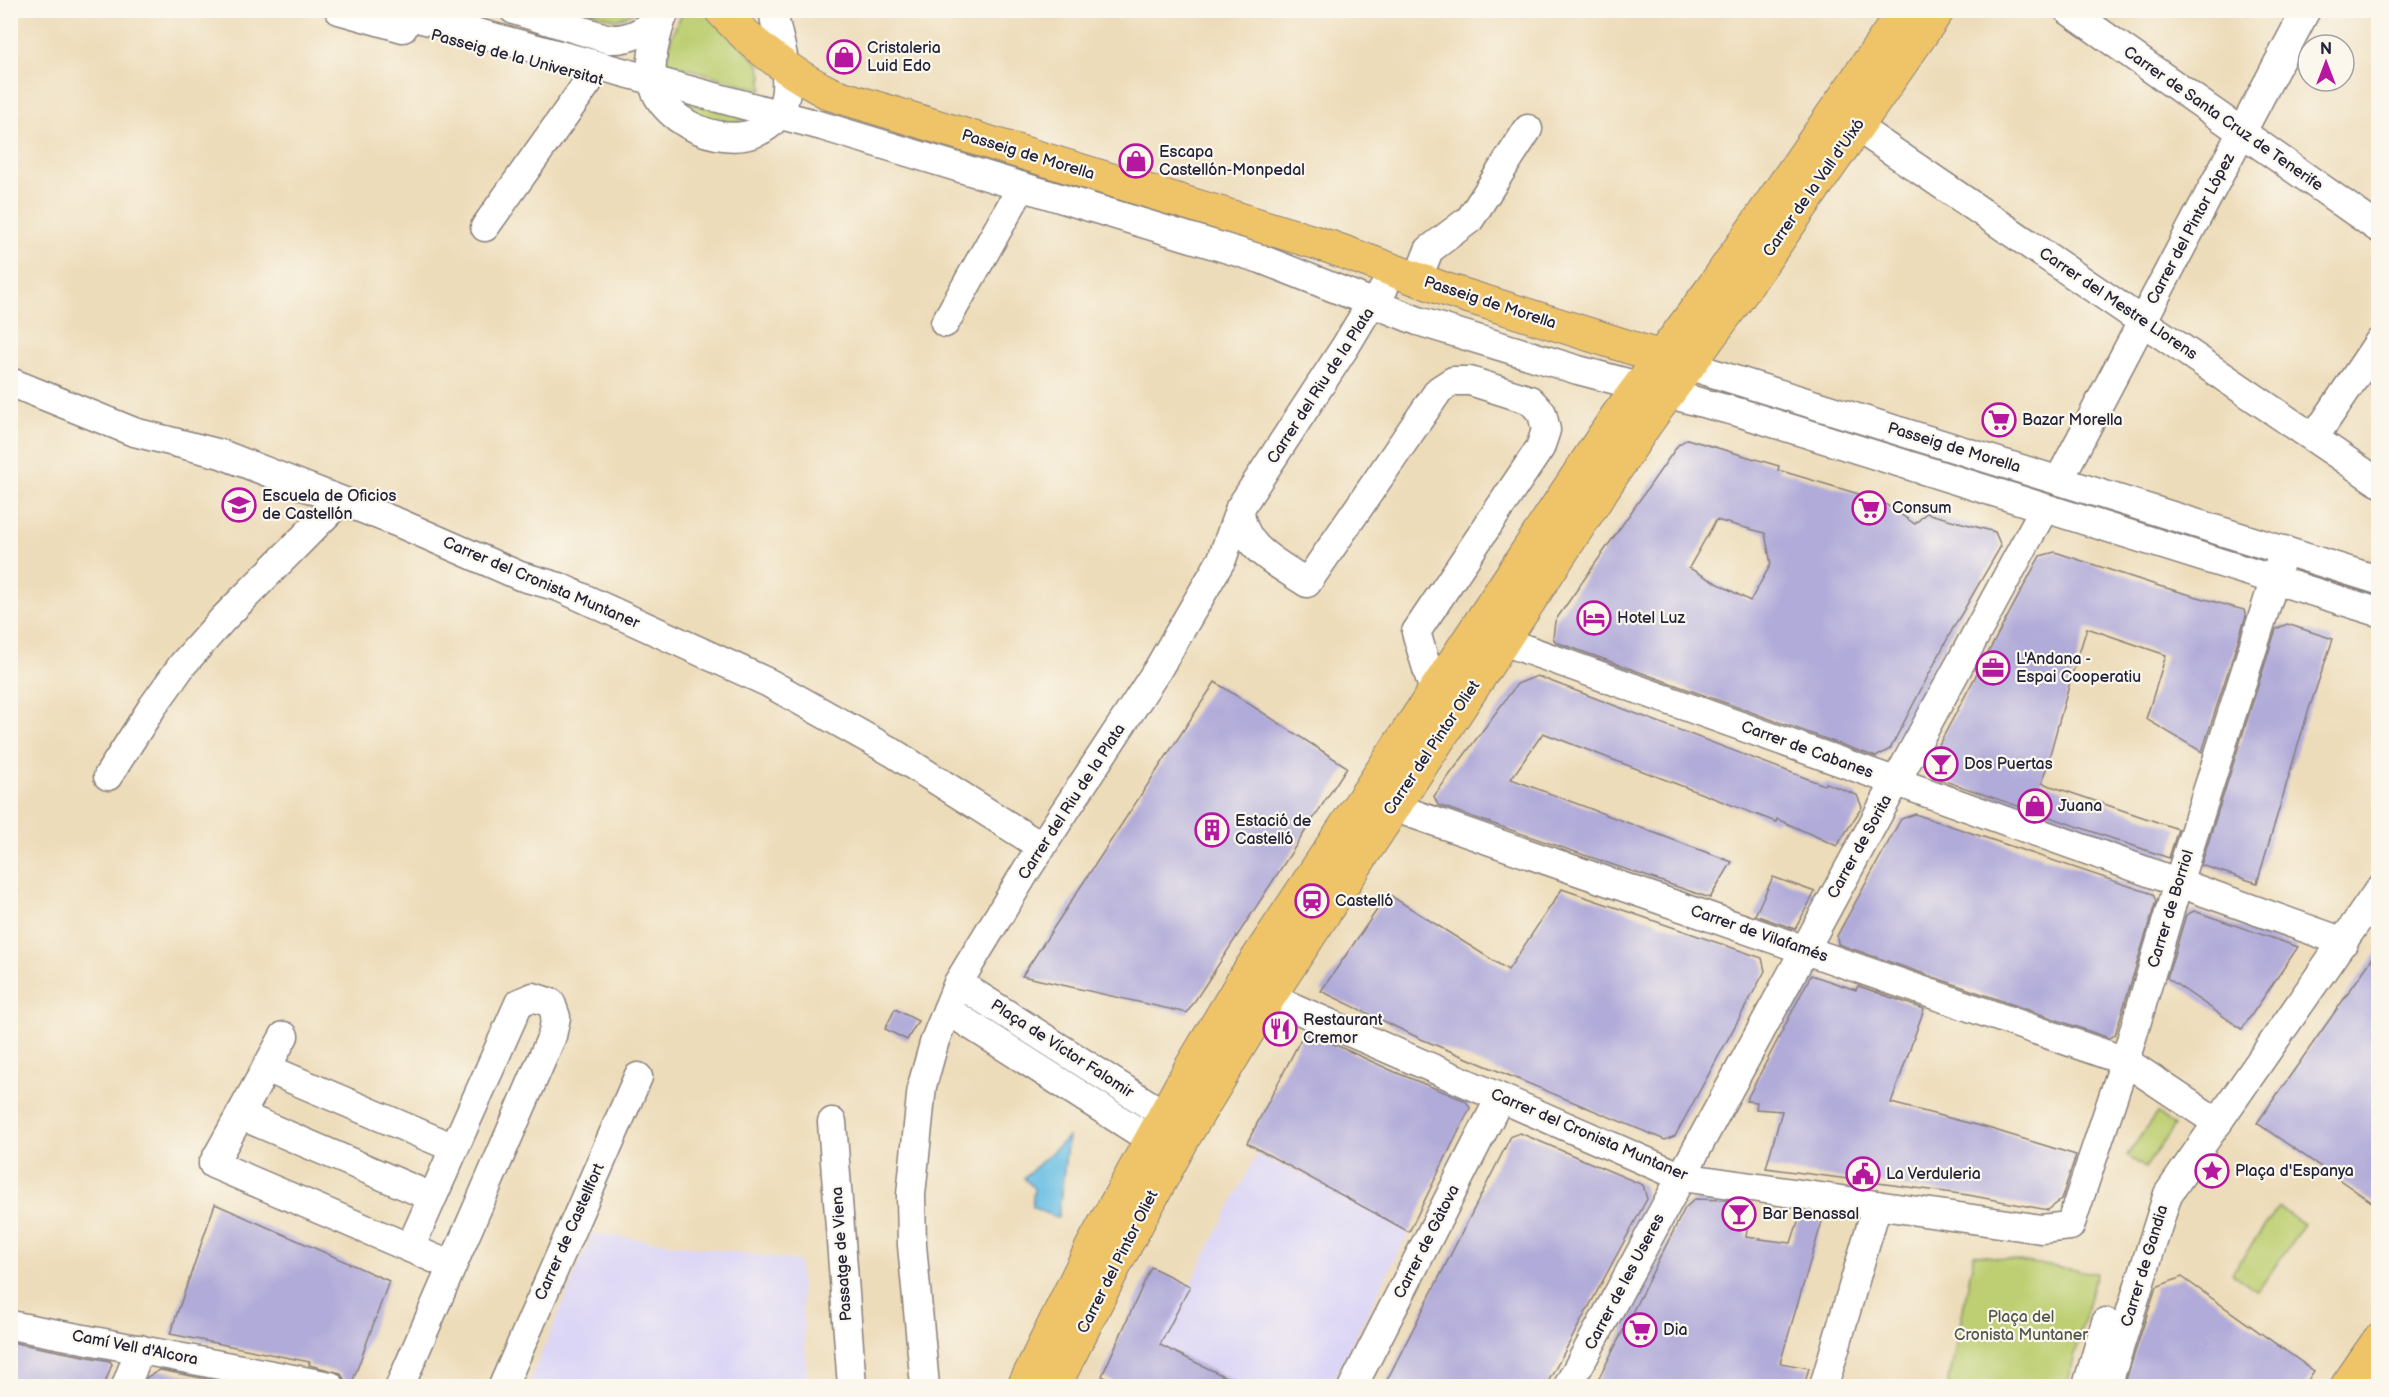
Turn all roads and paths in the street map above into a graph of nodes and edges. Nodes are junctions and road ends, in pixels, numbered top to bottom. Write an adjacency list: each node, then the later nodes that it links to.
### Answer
1 (339, 10): 13 (street, Passeig de la Universitat)
2 (385, 10): 14 (street)
3 (470, 10): 14 (street)
4 (514, 10): 11 (street)
5 (721, 10): 12 (main road, Passeig de Morella)
6 (773, 10): 12 (street)
7 (1905, 10): 26 (main road, Carrer de la Vall d'Uixó)
8 (1938, 10): 16 (main road, Carrer de la Vall d'Uixó)
9 (2068, 10): 18 (street, Carrer de Santa Cruz de Tenerife)
10 (2306, 10): 18 (street, Carrer del Pintor López)
11 (664, 13): 14 (street)
12 (785, 68): 15 (street); 22 (main road, Passeig de Morella)
13 (591, 78): 14 (street, Passeig de la Universitat); 20 (street)
14 (655, 81): 15 (street); 15 (street)
15 (775, 115): 19 (street, Passeig de Morella); 22 (street)
16 (1857, 127): 23 (street, Carrer del Mestre Llorens); 26 (main road, Carrer de la Vall d'Uixó)
17 (1528, 129): 22 (street, Carrer del Riu de la Plata)
18 (2242, 132): 21 (street, Carrer de Santa Cruz de Tenerife); 23 (street, Carrer del Pintor López)
19 (1016, 197): 22 (street, Passeig de Morella); 24 (street)
20 (484, 227)
21 (2379, 228)
22 (1387, 291): 26 (main road, Passeig de Morella); 26 (street); 32 (street, Carrer del Riu de la Plata)
23 (2143, 321): 28 (street, Carrer del Mestre Llorens); 29 (street, Carrer del Pintor López)
24 (945, 323)
25 (2379, 343): 28 (street)
26 (1663, 380): 29 (street, Passeig de Morella); 33 (street, Passeig de Morella); 36 (street); 40 (main road, Carrer del Pintor Oliet); 41 (main road, Carrer del Pintor Oliet)
27 (10, 382): 31 (street, Carrer del Cronista Muntaner)
28 (2314, 438): 30 (street, Carrer del Mestre Llorens)
29 (2059, 480): 36 (street, Passeig de Morella)
30 (2379, 482)
31 (340, 501): 42 (street); 45 (street, Carrer del Cronista Muntaner)
32 (1240, 508): 34 (street); 35 (street, Carrer del Riu de la Plata)
33 (2039, 518): 36 (street, Passeig de Morella); 43 (street, Carrer de Sorita)
34 (1254, 547): 35 (street); 41 (street)
35 (1222, 559): 45 (street, Carrer del Riu de la Plata)
36 (2277, 572): 37 (street, Passeig de Morella); 38 (street); 39 (street); 46 (street, Carrer de Borriol)
37 (2379, 580)
38 (2379, 600)
39 (2379, 612)
40 (1503, 641): 43 (street, Carrer de Cabanes); 44 (main road, Carrer del Pintor Oliet)
41 (1434, 692): 61 (main road, Carrer del Pintor Oliet)
42 (108, 776)
43 (1896, 782): 46 (street, Carrer de Cabanes); 49 (street, Carrer de Sorita)
44 (1393, 807): 49 (street, Carrer de Vilafamés); 51 (main road, Carrer del Pintor Oliet)
45 (1042, 847): 50 (street, Carrer del Riu de la Plata)
46 (2178, 883): 48 (street, Carrer de Cabanes); 54 (street, Carrer de Borriol)
47 (2379, 891): 48 (street, Carrer de Gandia)
48 (2343, 942): 60 (street, Carrer de Gandia)
49 (1804, 950): 54 (street, Carrer de Vilafamés); 63 (street, Carrer de Sorita)
50 (958, 983): 52 (street, Carrer del Riu de la Plata); 61 (street, Plaça de Víctor Falomir)
51 (1269, 996): 57 (street, Carrer del Cronista Muntaner); 61 (main road, Carrer del Pintor Oliet)
52 (946, 1010): 61 (street, Plaça de Víctor Falomir); 78 (street, Carrer del Riu de la Plata)
53 (284, 1036): 55 (street)
54 (2125, 1061): 60 (street); 66 (street, Carrer de Borriol)
55 (267, 1068): 58 (street); 62 (street)
56 (638, 1077): 76 (street, Carrer de Castellfort)
57 (1500, 1098): 63 (street, Carrer del Cronista Muntaner); 81 (street, Carrer de Gàtova)
58 (240, 1115): 64 (street); 67 (street)
59 (832, 1122): 77 (street, Passatge de Viena)
60 (2218, 1123): 69 (street, Carrer de Gandia)
61 (1167, 1131): 79 (main road, Carrer del Pintor Oliet); 80 (main road, Carrer del Pintor Oliet)
62 (454, 1148): 64 (street); 68 (street)
63 (1682, 1177): 65 (street, Carrer del Cronista Muntaner); 82 (street, Carrer de les Useres)
64 (432, 1197): 67 (street)
65 (1877, 1205): 66 (street, Carrer del Cronista Muntaner); 83 (street)
66 (2070, 1226)
67 (410, 1248): 68 (street)
68 (452, 1266): 75 (street)
69 (2116, 1324): 84 (street); 85 (street, Carrer de Gandia)
70 (10, 1325): 72 (street, Camí Vell d'Alcora)
71 (2379, 1341): 86 (main road)
72 (140, 1349): 73 (street); 74 (street, Camí Vell d'Alcora)
73 (126, 1386)
74 (330, 1386)
75 (400, 1386)
76 (503, 1386)
77 (852, 1386)
78 (925, 1386)
79 (1024, 1386)
80 (1054, 1386)
81 (1353, 1386)
82 (1568, 1386)
83 (1824, 1386)
84 (2086, 1386)
85 (2108, 1386)
86 (2347, 1386)

